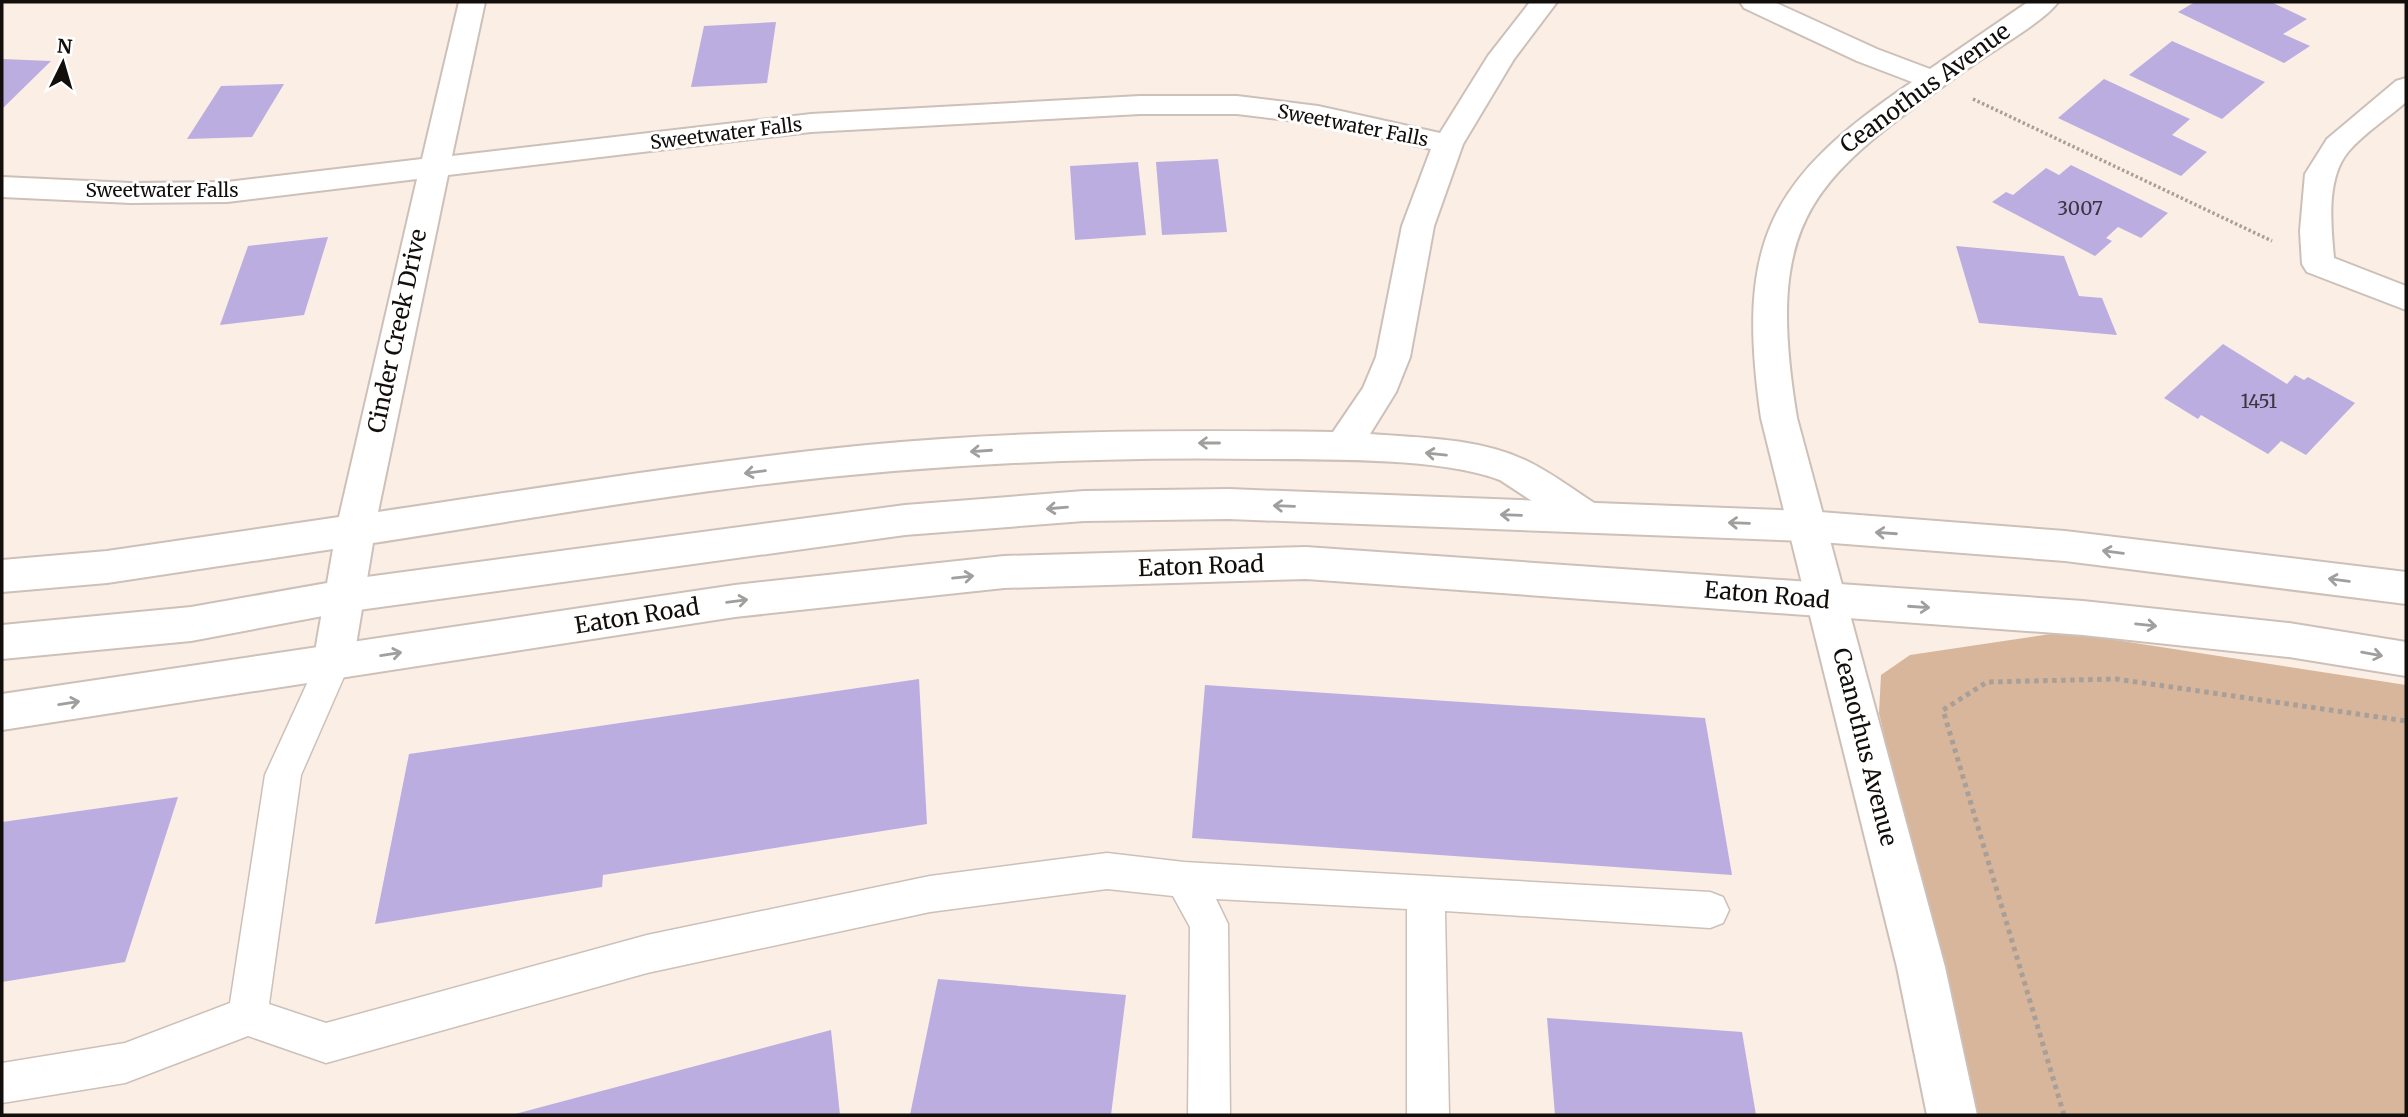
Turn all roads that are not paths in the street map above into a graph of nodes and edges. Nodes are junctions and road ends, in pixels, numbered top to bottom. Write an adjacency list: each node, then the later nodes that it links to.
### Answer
1 (472, 2): 8 (street, Cinder Creek Drive)
2 (1544, 2): 7 (street)
3 (1754, 2): 5 (street)
4 (2045, 2): 5 (street, Ceanothus Avenue)
5 (1934, 80): 13 (street, Ceanothus Avenue)
6 (2406, 87): 10 (street)
7 (1448, 144): 8 (street, Sweetwater Falls); 11 (street)
8 (433, 169): 9 (street, Sweetwater Falls); 14 (street, Cinder Creek Drive)
9 (2, 187)
10 (2406, 299)
11 (1343, 446): 12 (street, one-way to 11); 14 (street, one-way to 14)
12 (1586, 517): 13 (street, one-way to 12); 17 (street, one-way to 17)
13 (1807, 526): 16 (street, one-way to 13); 18 (street, Ceanothus Avenue)
14 (354, 531): 15 (street); 17 (street, Cinder Creek Drive)
15 (2, 576)
16 (2406, 589)
17 (344, 596): 19 (street); 21 (street, Cinder Creek Drive)
18 (1827, 600): 20 (street, Eaton Road, one-way to 20); 21 (street, Eaton Road, one-way to 18); 30 (street, Ceanothus Avenue)
19 (2, 642)
20 (2406, 659)
21 (333, 663): 22 (street, Eaton Road, one-way to 21); 26 (lane)
22 (2, 712)
23 (1184, 880): 24 (lane); 26 (lane); 28 (lane)
24 (1426, 892): 25 (lane); 29 (lane)
25 (1710, 910)
26 (248, 1016): 27 (lane)
27 (2, 1083)
28 (1209, 1115)
29 (1428, 1115)
30 (1952, 1115)

